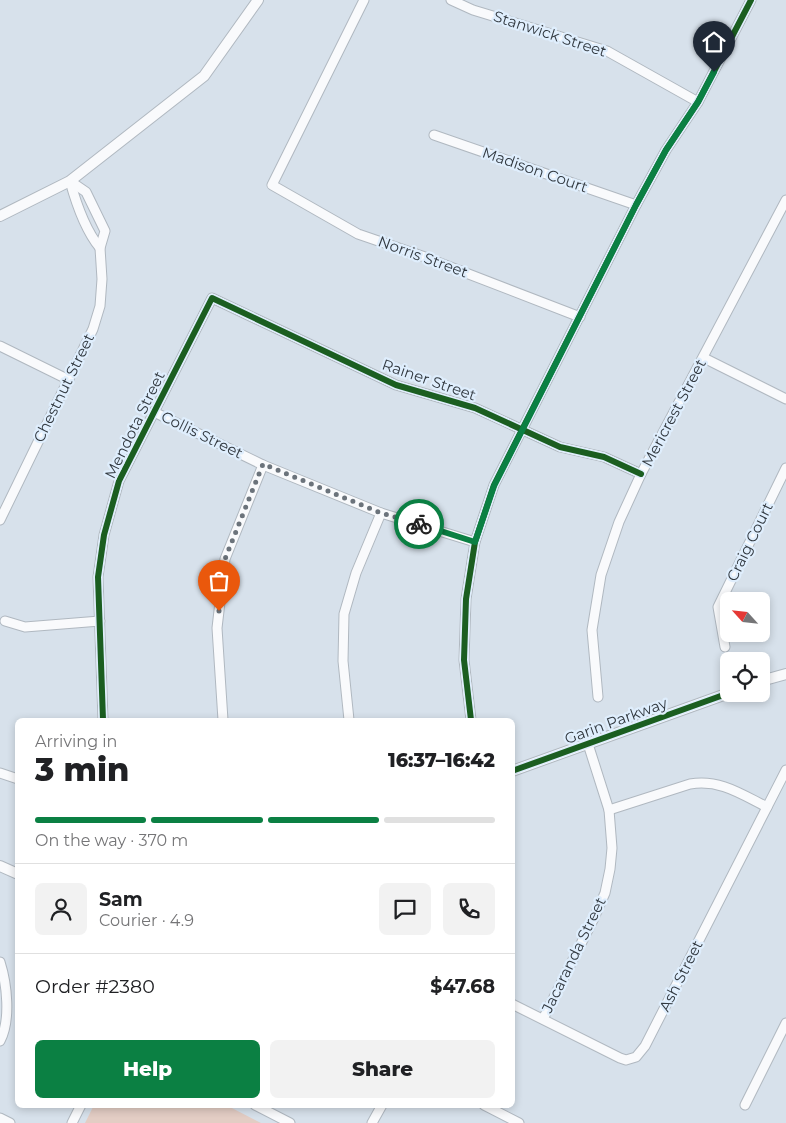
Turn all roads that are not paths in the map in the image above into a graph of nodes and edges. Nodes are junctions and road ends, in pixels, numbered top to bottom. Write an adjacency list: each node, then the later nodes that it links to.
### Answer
1 (258, 0): 7 (street)
2 (364, 0): 13 (street, Norris Street)
3 (451, 0): 5 (street, Stanwick Street)
4 (750, 0): 5 (street)
5 (698, 102): 9 (street)
6 (434, 135): 9 (street, Madison Court)
7 (70, 181): 10 (street); 11 (street, Chestnut Street); 11 (street, Chestnut Street)
8 (786, 200): 15 (street, Mericrest Street)
9 (636, 205): 13 (street)
10 (0, 216)
11 (100, 248): 16 (street, Chestnut Street)
12 (212, 298): 18 (street, Mendota Street); 19 (street, Rainer Street)
13 (580, 317): 19 (street)
14 (0, 346): 16 (street)
15 (704, 358): 17 (street); 22 (street, Mericrest Street)
16 (69, 380): 24 (street, Chestnut Street)
17 (786, 399)
18 (154, 412): 20 (street, Collis Street); 27 (street, Mendota Street)
19 (523, 431): 22 (street, Rainer Street); 25 (street)
20 (263, 464): 23 (street, Collis Street); 34 (street)
21 (786, 468): 28 (street, Craig Court)
22 (641, 474): 32 (street, Mericrest Street)
23 (381, 513): 25 (street, Collis Street); 35 (street)
24 (0, 520)
25 (475, 542): 36 (street)
26 (4, 621): 27 (street)
27 (100, 621): 33 (street, Mendota Street)
28 (725, 647)
29 (786, 674): 30 (street)
30 (770, 678)
31 (720, 696): 37 (street, Garin Parkway)
32 (598, 697)
33 (103, 718)
34 (223, 718)
35 (349, 718)
36 (471, 718)
37 (588, 744): 38 (street, Garin Parkway); 43 (street, Jacaranda Street)
38 (515, 770)
39 (786, 770): 42 (street, Ash Street)
40 (0, 773): 41 (street)
41 (15, 778)
42 (767, 807): 43 (street); 48 (street, Ash Street)
43 (609, 810): 48 (street, Jacaranda Street)
44 (0, 866): 45 (street)
45 (15, 873)
46 (0, 962): 50 (street)
47 (515, 1005): 48 (street, Ash Street)
48 (543, 1019)
49 (786, 1023): 51 (street)
50 (0, 1041)
51 (745, 1105)
52 (80, 1108): 58 (street)
53 (261, 1108): 59 (street)
54 (380, 1108): 60 (street)
55 (490, 1108): 61 (street)
56 (0, 1118): 57 (street)
57 (10, 1123)
58 (72, 1123)
59 (290, 1123)
60 (372, 1123)
61 (519, 1123)

